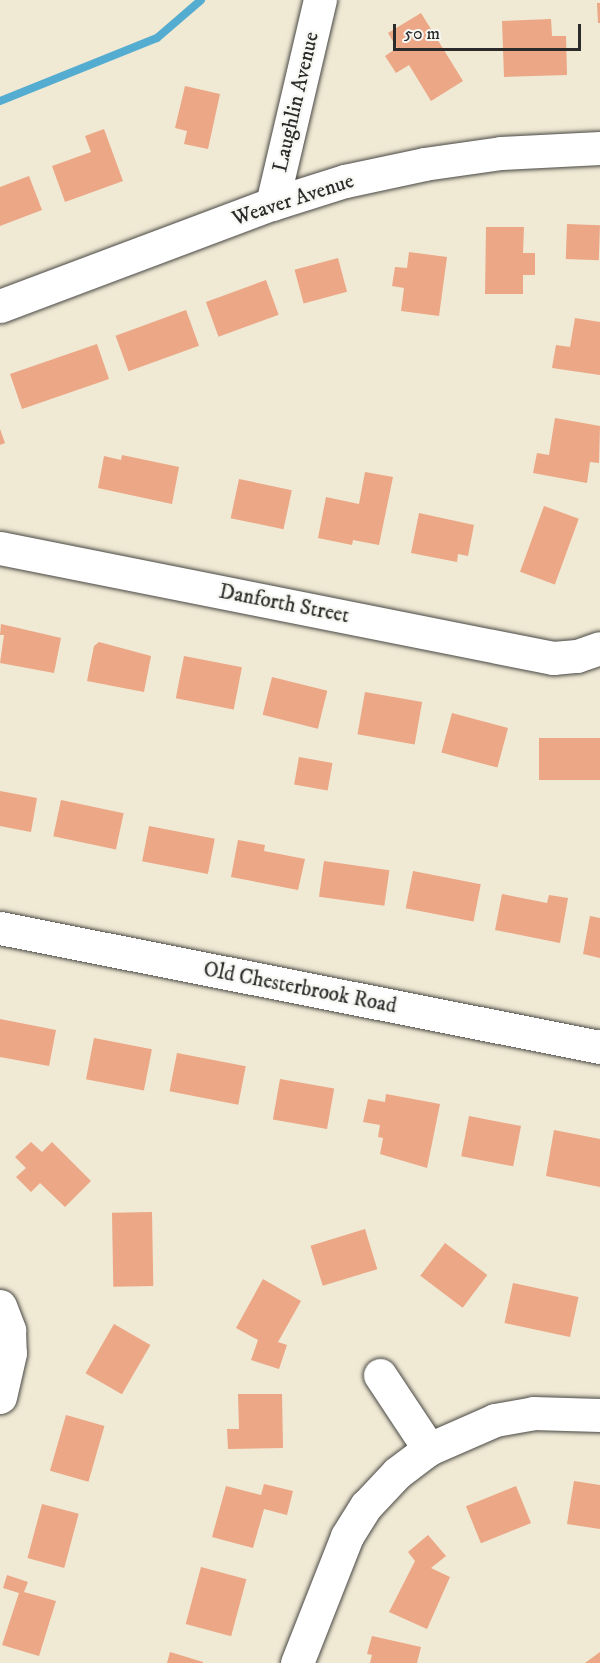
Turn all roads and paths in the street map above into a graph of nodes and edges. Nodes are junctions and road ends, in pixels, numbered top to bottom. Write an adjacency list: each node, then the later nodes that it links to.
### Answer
1 (320, 0): 3 (street, Laughlin Avenue)
2 (600, 148): 3 (street, Weaver Avenue)
3 (272, 204): 4 (street, Weaver Avenue)
4 (0, 306)
5 (0, 548): 6 (street, Danforth Street)
6 (600, 648)
7 (0, 928): 8 (street, Old Chesterbrook Road)
8 (600, 1047)
9 (0, 1306): 11 (street)
10 (380, 1375): 13 (street)
11 (0, 1396)
12 (600, 1415): 13 (street)
13 (429, 1449): 14 (street)
14 (297, 1663)

